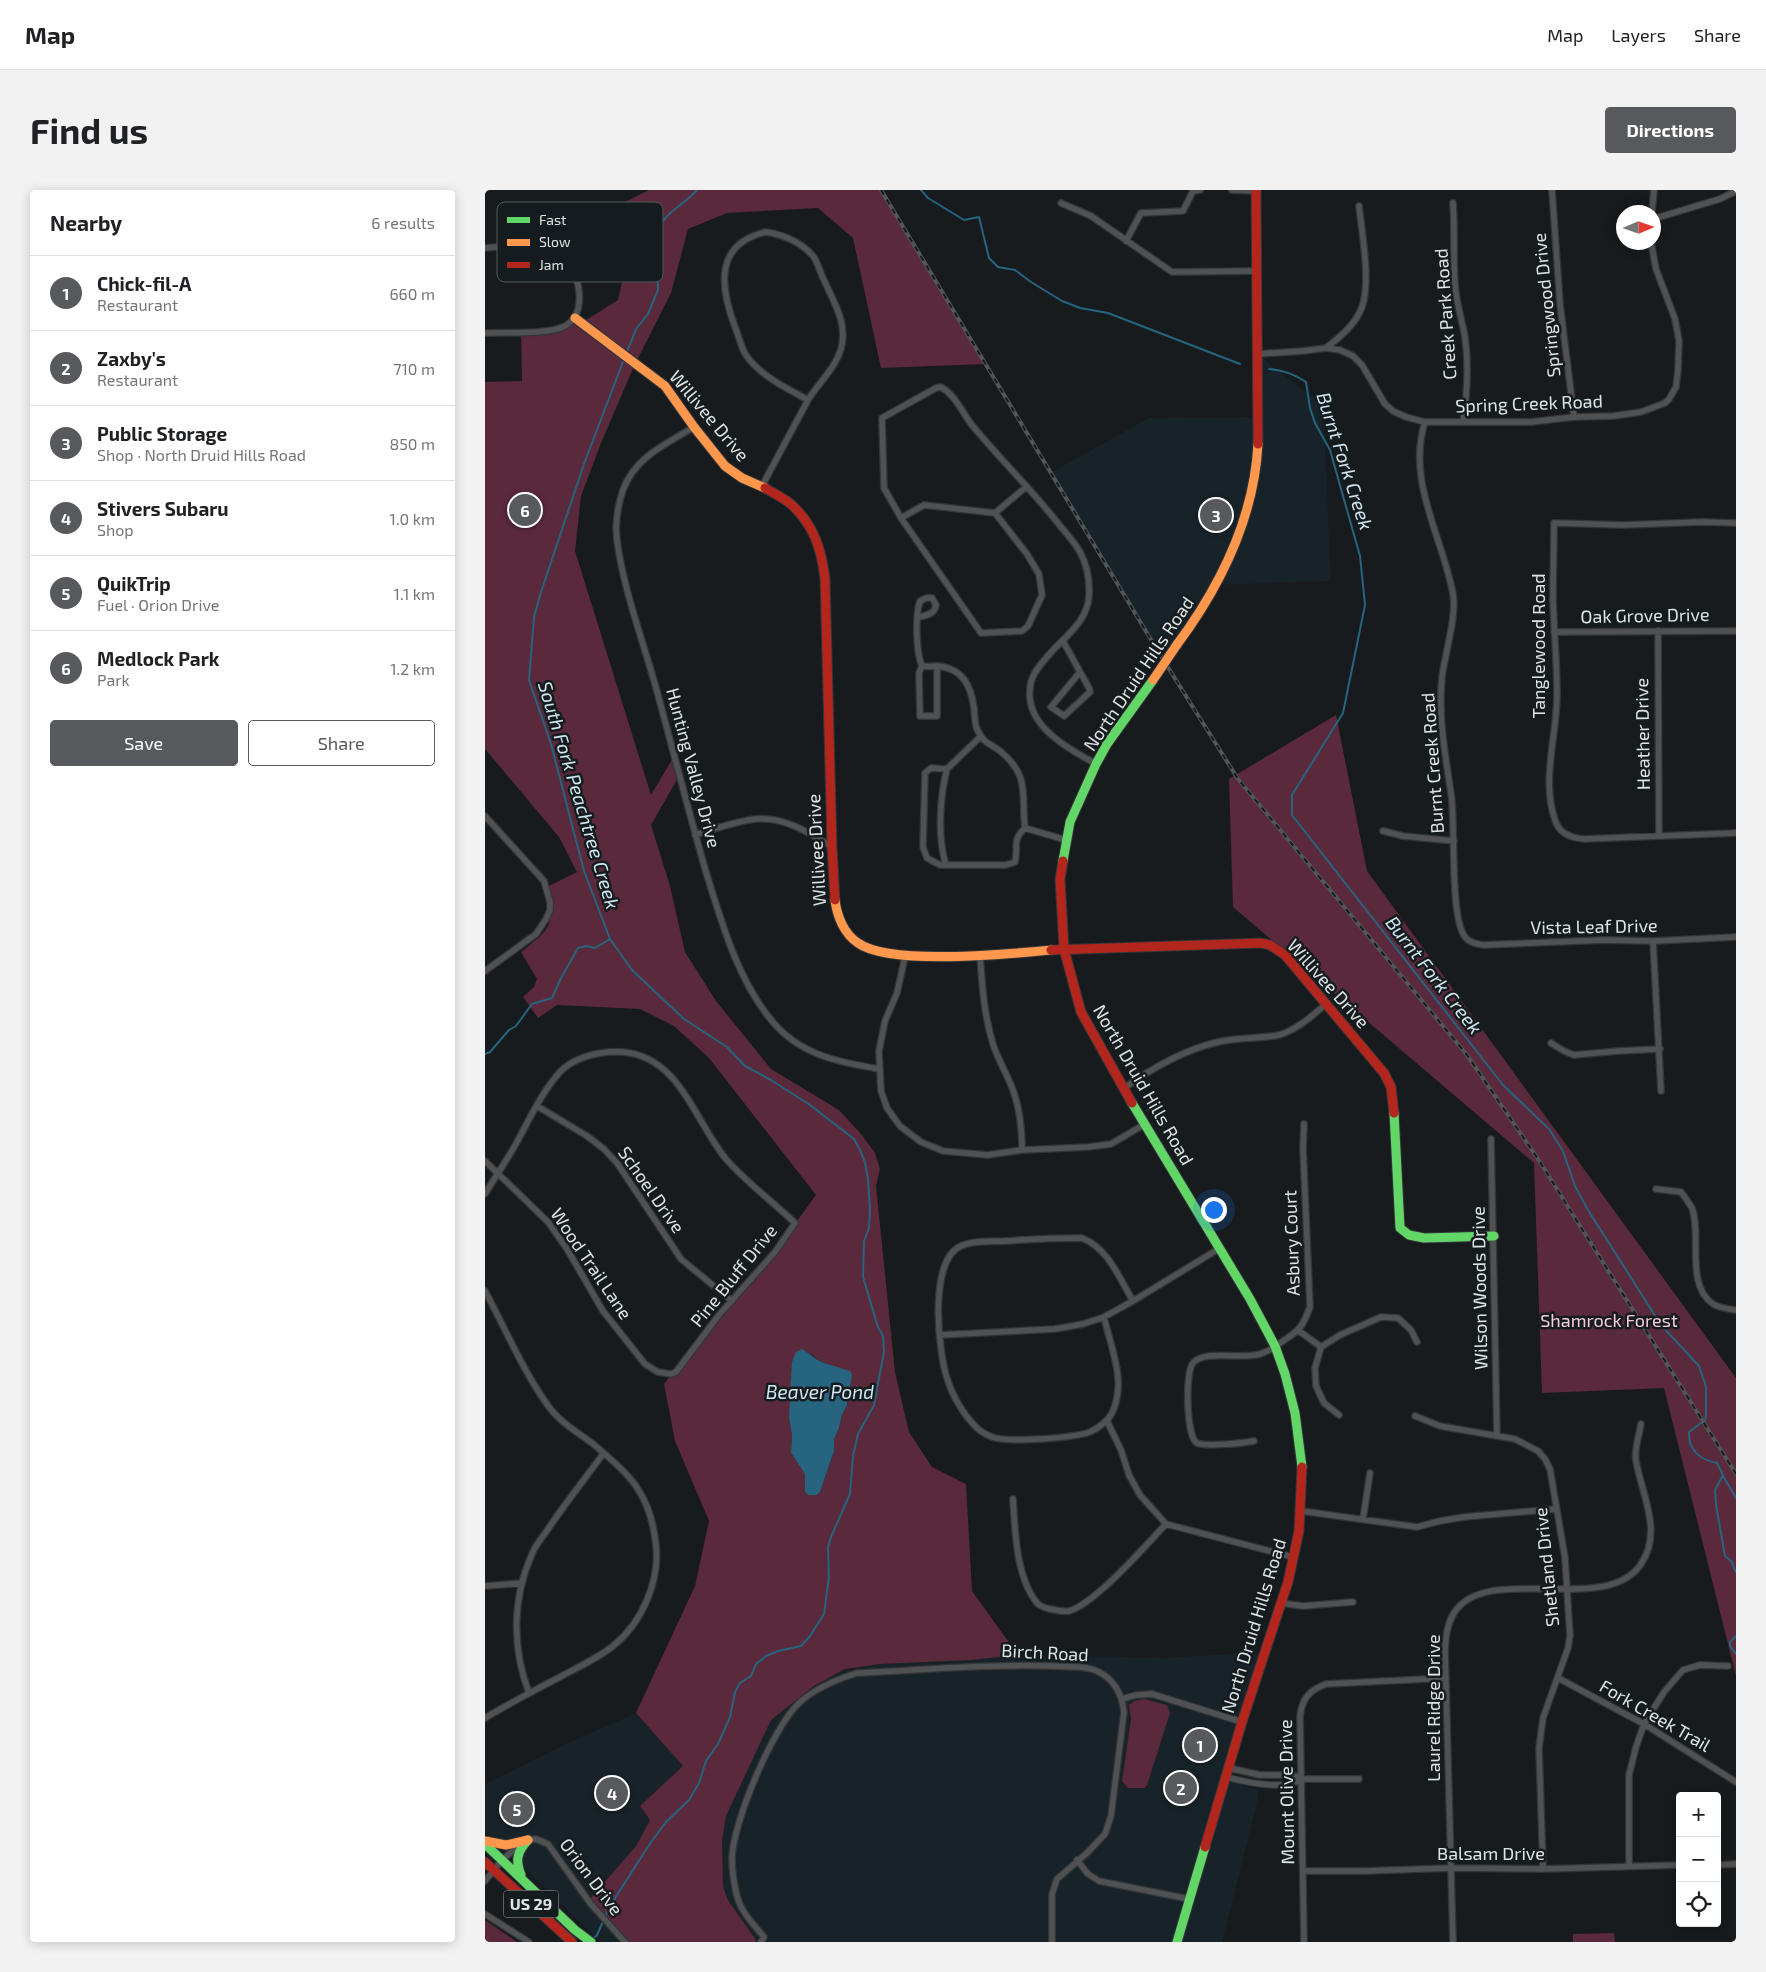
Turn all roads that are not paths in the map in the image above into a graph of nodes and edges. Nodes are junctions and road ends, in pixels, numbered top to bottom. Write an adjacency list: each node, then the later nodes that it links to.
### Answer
1 (1201, 190): 12 (street)
2 (1232, 190): 5 (street)
3 (1552, 190): 21 (street, Springwood Drive)
4 (1654, 190): 9 (street)
5 (1256, 191): 14 (main road, North Druid Hills Road)
6 (1736, 191): 11 (street)
7 (1061, 203): 12 (street)
8 (1453, 203): 23 (street, Creek Park Road)
9 (1653, 205)
10 (1359, 206): 18 (street)
11 (1661, 217)
12 (1126, 241): 14 (street)
13 (1652, 250): 21 (street, Spring Creek Road)
14 (1256, 271): 19 (main road, North Druid Hills Road)
15 (576, 282): 16 (street)
16 (575, 318): 17 (street); 24 (main road, Willivee Drive)
17 (485, 332)
18 (1327, 348): 19 (street, Spring Creek Road); 22 (street, Spring Creek Road)
19 (1257, 354): 39 (main road, North Druid Hills Road, bridge)
20 (808, 400): 20 (street); 25 (street)
21 (1574, 417): 23 (street, Spring Creek Road)
22 (1425, 422): 23 (street, Spring Creek Road); 48 (street, Burnt Creek Road)
23 (1463, 422)
24 (694, 427): 25 (main road, Willivee Drive); 45 (street, Hunting Valley Drive)
25 (762, 486): 49 (main road, Willivee Drive)
26 (1026, 487): 27 (street); 28 (street); 34 (street)
27 (995, 513): 28 (street); 28 (street)
28 (901, 518)
29 (1736, 523): 33 (street, Tanglewood Road)
30 (918, 617): 35 (street)
31 (1658, 631): 32 (street, Oak Grove Drive); 33 (street, Oak Grove Drive); 46 (street, Heather Drive)
32 (1736, 631)
33 (1554, 632): 46 (street, Tanglewood Road)
34 (1063, 641): 37 (street); 39 (street)
35 (922, 666): 36 (street); 36 (street)
36 (937, 666): 38 (street)
37 (1081, 672): 37 (street)
38 (981, 736): 40 (street); 42 (street)
39 (1096, 764): 47 (main road, North Druid Hills Road)
40 (947, 769): 50 (street); 50 (street)
41 (485, 816): 57 (street)
42 (1025, 828): 47 (street); 50 (street)
43 (1383, 831): 48 (street)
44 (1736, 833): 46 (street, Tanglewood Road)
45 (695, 835): 49 (street); 61 (street, Hunting Valley Drive)
46 (1659, 836)
47 (1066, 840): 54 (main road, North Druid Hills Road)
48 (1454, 841): 51 (street, Burnt Creek Road)
49 (832, 847): 56 (main road, Willivee Drive)
50 (946, 865)
51 (1461, 928): 53 (street, Vista Leaf Drive)
52 (1736, 937): 53 (street, Vista Leaf Drive)
53 (1653, 941): 60 (street)
54 (1064, 949): 55 (main road, Willivee Drive); 58 (main road, Willivee Drive); 62 (main road, North Druid Hills Road)
55 (980, 954): 56 (main road, Willivee Drive); 68 (street)
56 (905, 956): 61 (street)
57 (485, 972)
58 (1326, 1004): 62 (street); 73 (main road, Willivee Drive)
59 (1551, 1043): 60 (street)
60 (1660, 1049): 63 (street)
61 (879, 1069): 68 (street)
62 (1123, 1089): 65 (main road, North Druid Hills Road)
63 (1661, 1091)
64 (537, 1106): 70 (street); 76 (street, Schoel Drive); 76 (street, Pine Bluff Drive)
65 (1145, 1124): 68 (street); 74 (main road, North Druid Hills Road)
66 (1304, 1124): 80 (street, Asbury Court)
67 (1491, 1139): 73 (street, Wilson Woods Drive)
68 (1022, 1150)
69 (485, 1160): 70 (street, Wood Trail Lane)
70 (498, 1172): 72 (street); 85 (street, Wood Trail Lane)
71 (1656, 1190): 78 (street)
72 (485, 1194)
73 (1494, 1236): 90 (street, Wilson Woods Drive)
74 (1219, 1248): 77 (street); 83 (main road, North Druid Hills Road)
75 (485, 1291): 92 (street)
76 (732, 1301): 85 (street, Pine Bluff Drive)
77 (1133, 1301): 79 (street); 81 (street)
78 (1736, 1310)
79 (1104, 1317): 81 (street); 88 (street)
80 (1299, 1331): 83 (street); 84 (street)
81 (940, 1335): 88 (street)
82 (1417, 1342): 84 (street)
83 (1275, 1346): 91 (street); 96 (main road, North Druid Hills Road)
84 (1321, 1347): 86 (street)
85 (676, 1372)
86 (1339, 1415)
87 (1415, 1416): 90 (street, Shetland Drive)
88 (1107, 1420): 98 (street)
89 (1641, 1424): 102 (street, Laurel Ridge Drive)
90 (1497, 1436): 95 (street, Shetland Drive)
91 (1254, 1441)
92 (603, 1454): 100 (street); 108 (street)
93 (1370, 1473): 97 (street)
94 (1013, 1500): 98 (street)
95 (1556, 1509): 97 (street); 102 (street, Shetland Drive)
96 (1301, 1511): 97 (street); 99 (main road, North Druid Hills Road)
97 (1363, 1519)
98 (1165, 1524): 99 (street)
99 (1293, 1557): 104 (main road, North Druid Hills Road)
100 (522, 1583): 101 (street); 108 (street)
101 (485, 1586)
102 (1567, 1588): 106 (street, Laurel Ridge Drive); 107 (street, Shetland Drive)
103 (1353, 1602): 104 (street)
104 (1281, 1603): 111 (main road, North Druid Hills Road)
105 (1728, 1666): 112 (street)
106 (1446, 1678): 115 (street, Mount Olive Drive); 127 (street, Laurel Ridge Drive)
107 (1558, 1678): 112 (street, Fork Creek Trail); 128 (street, Shetland Drive)
108 (529, 1693): 110 (street)
109 (1122, 1699): 111 (street); 121 (street); 135 (street, Birch Road)
110 (485, 1718)
111 (1243, 1722): 113 (main road, North Druid Hills Road)
112 (1644, 1724): 117 (street, Fork Creek Trail); 126 (street)
113 (1229, 1768): 114 (main road, North Druid Hills Road); 115 (street)
114 (1226, 1777): 115 (street); 133 (main road, North Druid Hills Road)
115 (1301, 1779): 116 (street); 130 (street, Mount Olive Drive)
116 (1359, 1779)
117 (1736, 1782)
118 (528, 1840): 119 (main road); 120 (street); 132 (main road); 139 (street, Orion Drive)
119 (485, 1843): 120 (main road, US 29)
120 (503, 1860): 129 (street); 132 (main road, US 29)
121 (1077, 1860): 133 (street); 140 (street)
122 (485, 1862): 129 (main road, US 29)
123 (1736, 1864): 125 (street)
124 (1676, 1865): 126 (street, Balsam Drive)
125 (1721, 1865)
126 (1629, 1866): 128 (street, Balsam Drive)
127 (1451, 1868): 128 (street, Balsam Drive); 130 (street, Balsam Drive); 143 (street, Laurel Ridge Drive)
128 (1543, 1869)
129 (494, 1870): 131 (street); 136 (main road, US 29)
130 (1303, 1870): 142 (street, Mount Olive Drive)
131 (485, 1881)
132 (524, 1881): 138 (main road, US 29)
133 (1189, 1899): 141 (main road, North Druid Hills Road)
134 (485, 1914): 137 (street)
135 (763, 1939)
136 (570, 1940)
137 (529, 1942)
138 (591, 1942)
139 (625, 1942)
140 (1051, 1942)
141 (1177, 1942)
142 (1304, 1942)
143 (1453, 1942)

